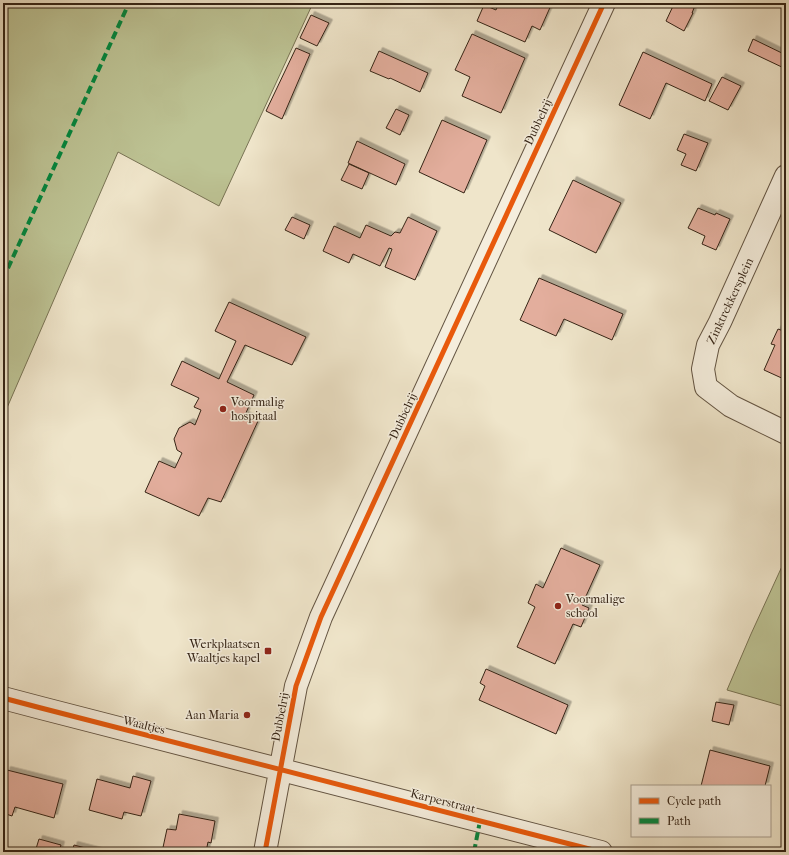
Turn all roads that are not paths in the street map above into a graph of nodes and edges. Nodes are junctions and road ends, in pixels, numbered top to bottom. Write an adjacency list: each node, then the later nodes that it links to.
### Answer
1 (604, 3): 5 (street, Dubbelrij)
2 (786, 176): 3 (street, Zinktrekkersplein)
3 (786, 433)
4 (3, 698): 5 (street, Waaltjes)
5 (280, 770): 6 (street, Dubbelrij); 7 (street, Karperstraat)
6 (265, 852)
7 (601, 852)

